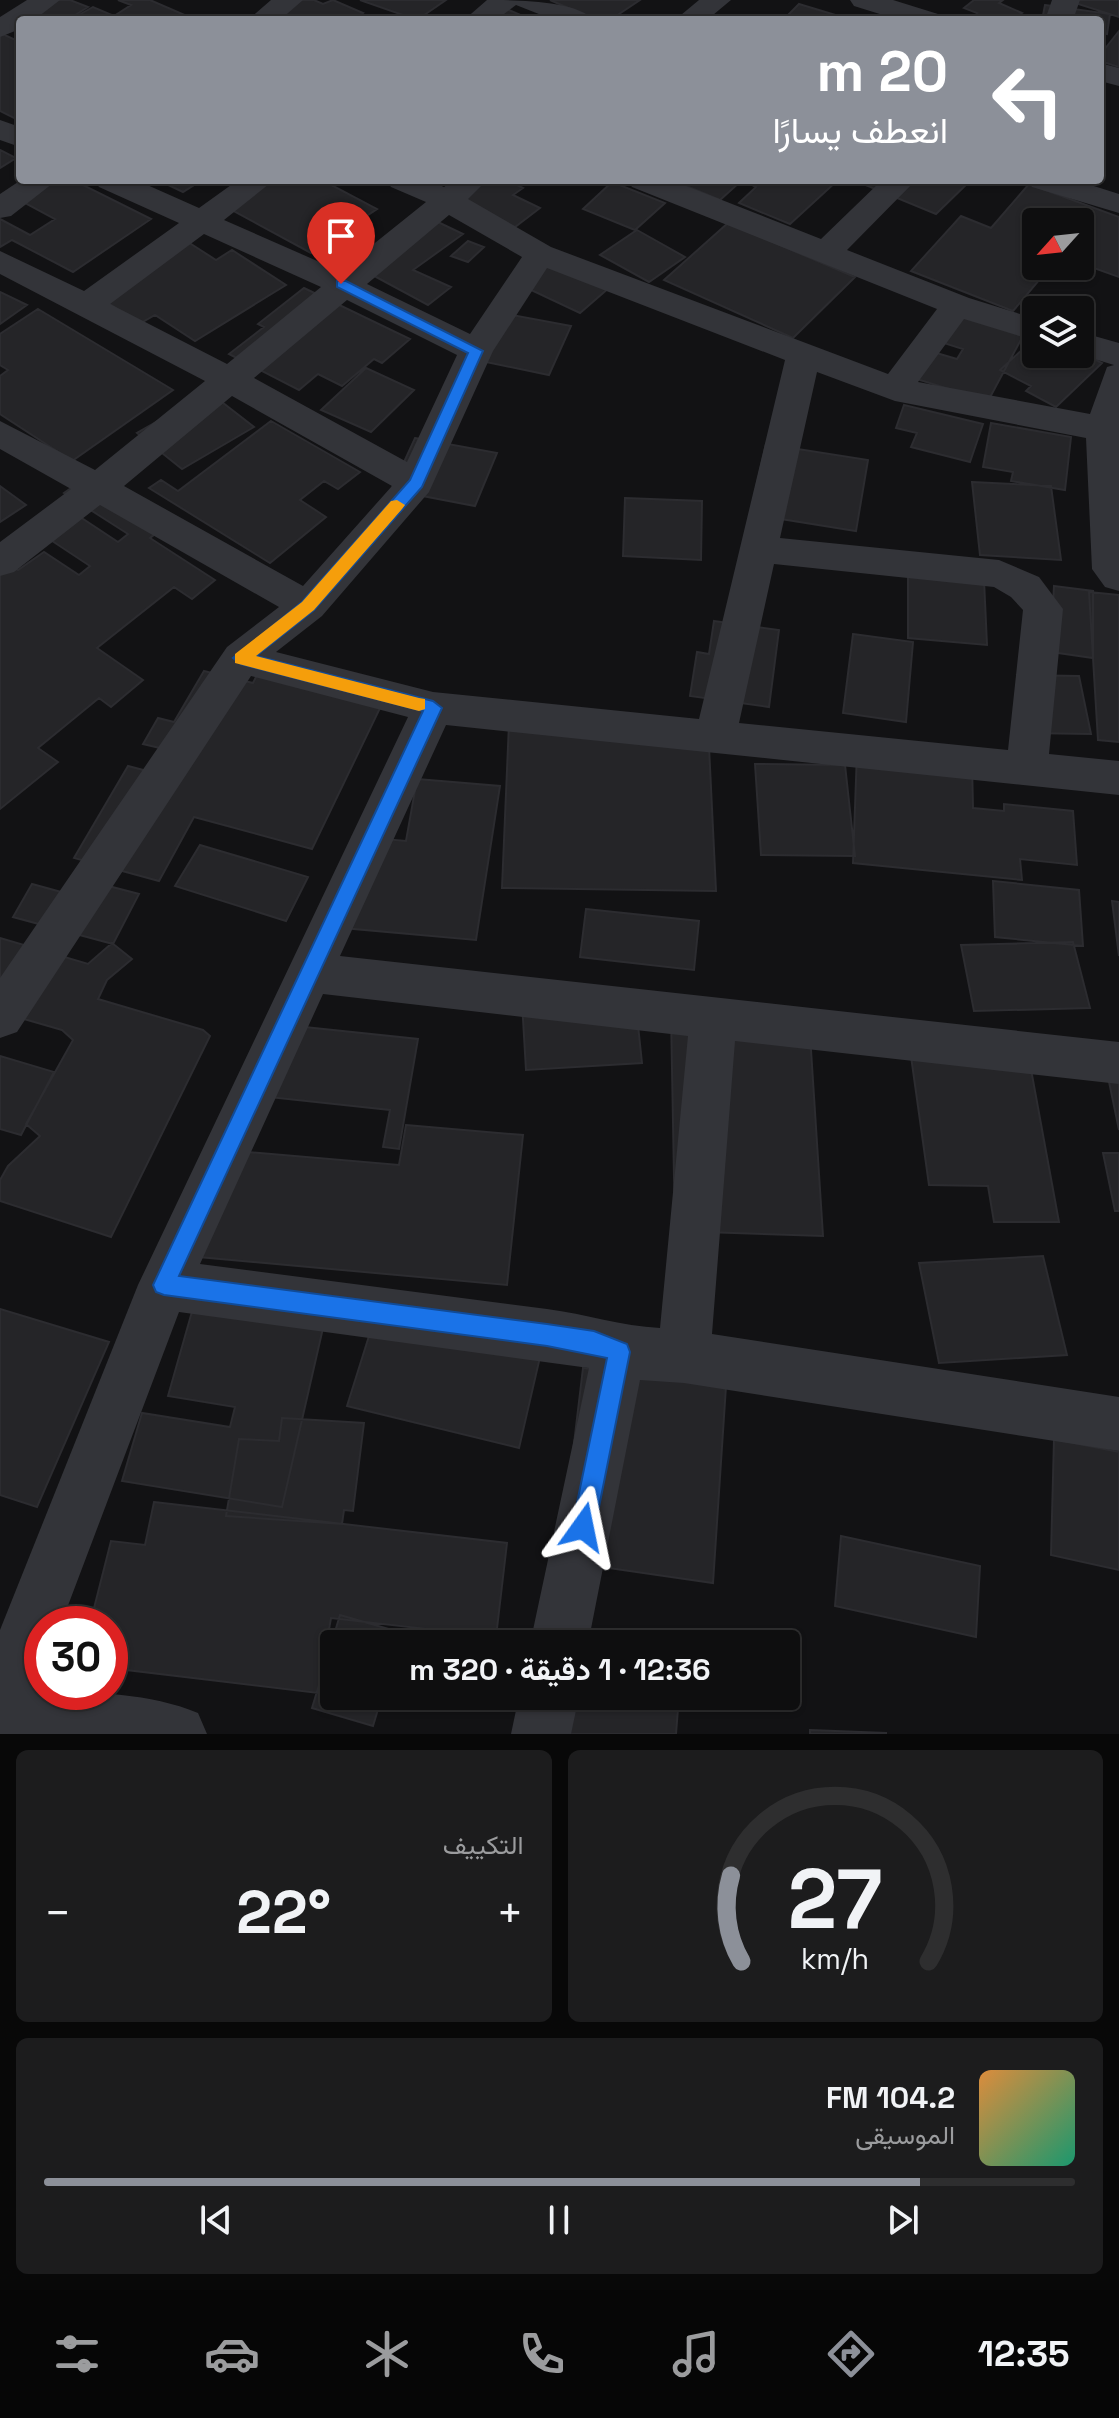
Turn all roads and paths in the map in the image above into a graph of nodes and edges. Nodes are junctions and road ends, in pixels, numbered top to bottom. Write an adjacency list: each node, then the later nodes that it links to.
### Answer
1 (289, 0): 6 (street)
2 (505, 0): 7 (street)
3 (526, 0): 8 (street)
4 (717, 0): 9 (street)
5 (864, 0): 10 (street)
6 (267, 16)
7 (483, 16)
8 (569, 16)
9 (695, 16)
10 (915, 16)
11 (35, 184): 20 (street)
12 (119, 184): 21 (street)
13 (252, 184): 21 (street)
14 (425, 184): 18 (street)
15 (653, 184): 22 (street)
16 (896, 184): 22 (street)
17 (1056, 184): 19 (street)
18 (459, 190): 23 (street); 25 (street)
19 (1119, 204)
20 (0, 209)
21 (200, 222): 25 (street); 26 (street)
22 (827, 251): 27 (street)
23 (540, 254): 30 (street); 32 (street)
24 (0, 261): 26 (street)
25 (341, 284): 30 (street); 34 (street)
26 (88, 304): 34 (street)
27 (957, 305): 28 (street); 35 (street)
28 (1022, 326)
29 (1094, 347): 31 (street)
30 (476, 351): 38 (street)
31 (1119, 355)
32 (803, 356): 35 (street); 40 (street)
33 (1119, 375): 36 (street)
34 (227, 378): 38 (street); 39 (street)
35 (895, 389): 36 (street)
36 (1104, 429): 42 (street)
37 (0, 433): 39 (street)
38 (416, 483): 43 (street)
39 (100, 486): 41 (street); 43 (street)
40 (759, 549): 46 (street); 47 (street)
41 (0, 562)
42 (1119, 577)
43 (308, 606): 44 (street)
44 (241, 658): 45 (street); 51 (street)
45 (433, 708): 46 (street); 49 (street)
46 (715, 738): 47 (street)
47 (1027, 767): 48 (street)
48 (1119, 778)
49 (311, 973): 50 (street); 53 (street)
50 (713, 1016): 52 (street); 55 (street)
51 (0, 1017)
52 (1119, 1063)
53 (164, 1285): 54 (street); 58 (street)
54 (619, 1352): 55 (street); 57 (street)
55 (684, 1356): 56 (street)
56 (1118, 1419)
57 (562, 1630)
58 (0, 1686)
59 (0, 1708): 61 (street)
60 (546, 1710): 62 (street)
61 (177, 1734)
62 (541, 1734)

